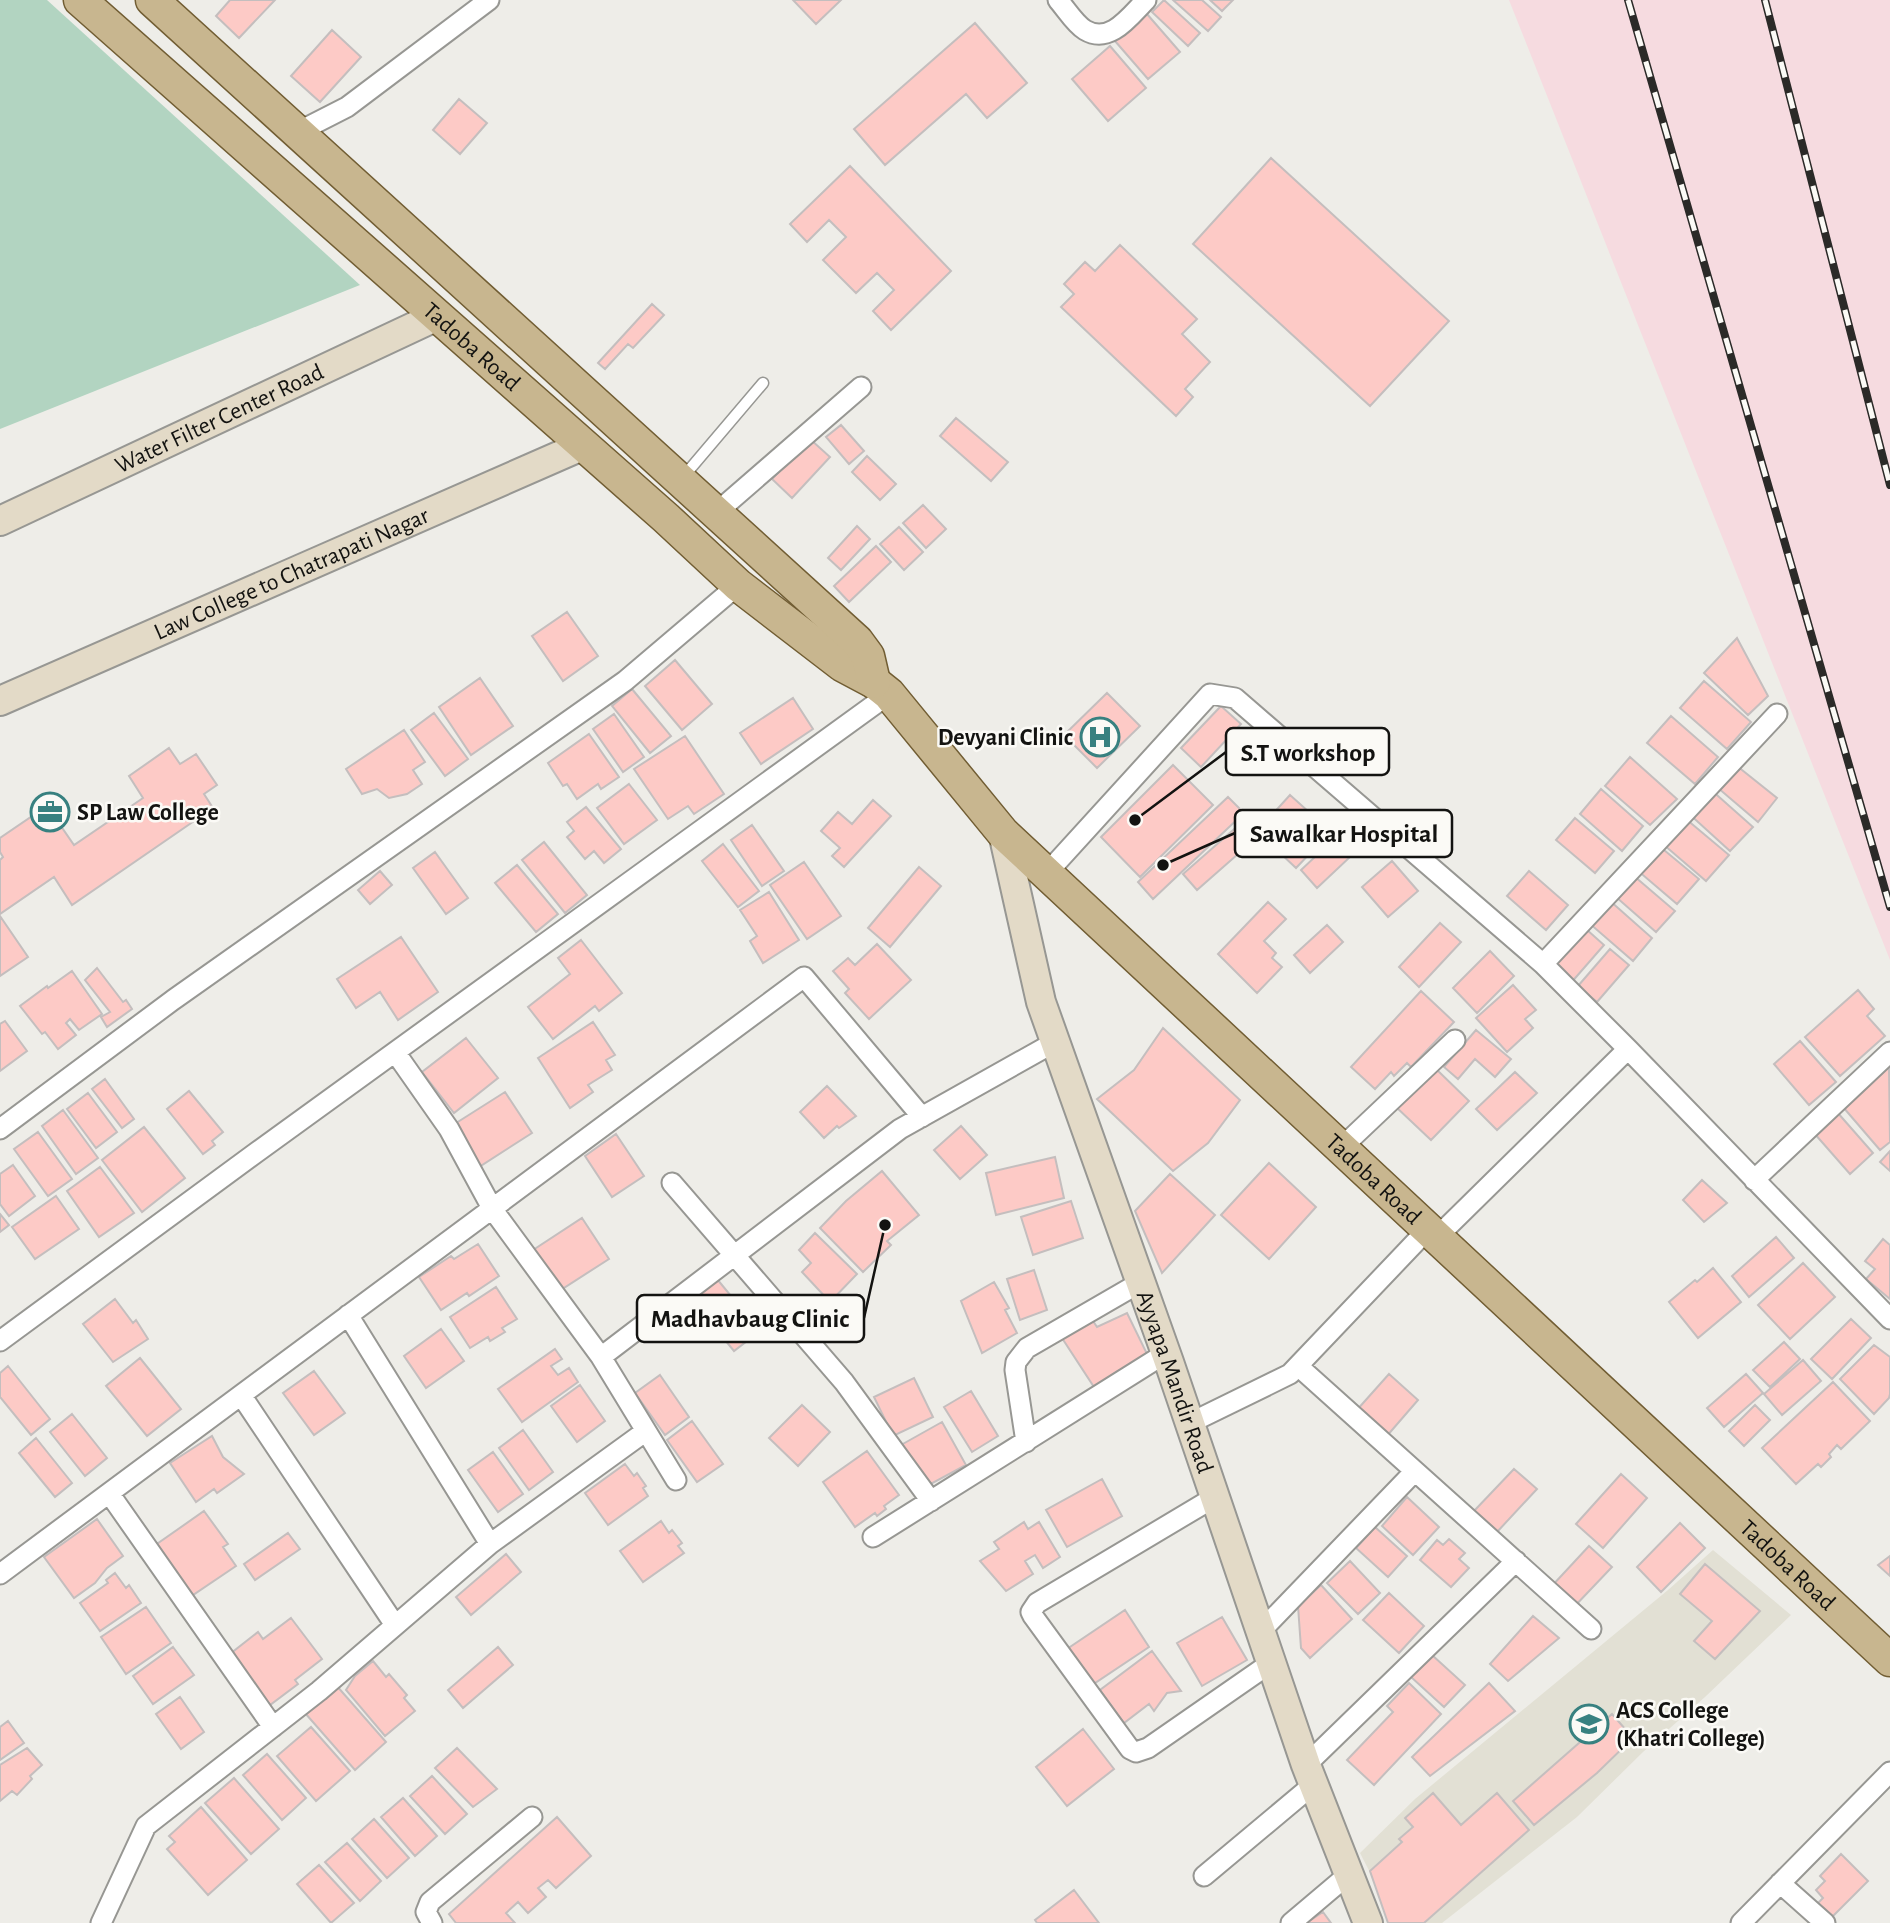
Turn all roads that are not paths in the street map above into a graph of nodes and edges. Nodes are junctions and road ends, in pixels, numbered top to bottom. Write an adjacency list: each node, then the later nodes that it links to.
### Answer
1 (80, 0): 7 (main road, Tadoba Road)
2 (152, 0): 6 (main road, Tadoba Road)
3 (489, 0): 6 (street)
4 (1058, 0): 5 (street)
5 (1146, 0)
6 (296, 133): 11 (main road, Tadoba Road)
7 (437, 316): 10 (main road, Tadoba Road); 13 (street, Water Filter Center Road)
8 (763, 383): 11 (lane)
9 (861, 387): 12 (street)
10 (584, 445): 14 (main road, Tadoba Road); 16 (street, Law College to Chatrapati Nagar)
11 (680, 481): 12 (main road, Tadoba Road)
12 (716, 513): 15 (main road, Tadoba Road)
13 (0, 521)
14 (738, 585): 15 (main road, Tadoba Road); 27 (street)
15 (882, 688): 18 (main road, Tadoba Road); 24 (street)
16 (0, 701)
17 (1777, 714): 20 (street)
18 (1003, 832): 19 (main road, Tadoba Road); 22 (street, Ayyapa Mandir Road)
19 (1046, 873): 20 (street); 28 (main road, Tadoba Road)
20 (1543, 964): 23 (street)
21 (1455, 1040): 28 (street)
22 (1055, 1042): 26 (street); 34 (street, Ayyapa Mandir Road)
23 (1628, 1049): 29 (street); 32 (street)
24 (395, 1052): 31 (street); 37 (street)
25 (1890, 1052): 29 (street)
26 (922, 1117): 31 (street); 33 (street)
27 (0, 1129)
28 (1341, 1147): 32 (main road, Tadoba Road)
29 (1754, 1180): 36 (street)
30 (672, 1183): 33 (street)
31 (493, 1210): 35 (street); 39 (street)
32 (1432, 1233): 40 (street); 57 (main road, Tadoba Road)
33 (736, 1254): 39 (street); 49 (street)
34 (1141, 1282): 38 (street, Ayyapa Mandir Road); 44 (street)
35 (348, 1315): 41 (street); 51 (street)
36 (1890, 1319)
37 (0, 1341)
38 (1166, 1353): 42 (street, Ayyapa Mandir Road); 44 (street)
39 (601, 1357): 43 (street)
40 (1298, 1366): 42 (street); 45 (street)
41 (240, 1395): 47 (street); 54 (street)
42 (1190, 1423): 48 (street, Ayyapa Mandir Road)
43 (646, 1431): 46 (street); 51 (street)
44 (1026, 1441): 49 (street)
45 (1415, 1471): 52 (street); 56 (street)
46 (676, 1480)
47 (109, 1493): 53 (street); 59 (street)
48 (1215, 1497): 56 (street, Ayyapa Mandir Road); 58 (street)
49 (931, 1502): 50 (street)
50 (873, 1537)
51 (490, 1544): 54 (street)
52 (1516, 1561): 55 (street); 61 (street)
53 (0, 1574)
54 (395, 1625): 59 (street)
55 (1591, 1629)
56 (1261, 1632): 58 (street, Ayyapa Mandir Road)
57 (1890, 1660)
58 (1272, 1662): 61 (street, Ayyapa Mandir Road)
59 (273, 1727): 66 (street)
60 (1890, 1772): 65 (street)
61 (1310, 1774): 63 (street, Ayyapa Mandir Road); 64 (street)
62 (532, 1816): 67 (street)
63 (1349, 1874): 68 (street); 69 (street, Ayyapa Mandir Road)
64 (1204, 1876)
65 (1780, 1883): 70 (street); 71 (street)
66 (102, 1923)
67 (432, 1923)
68 (1291, 1923)
69 (1368, 1923)
70 (1741, 1923)
71 (1825, 1923)

